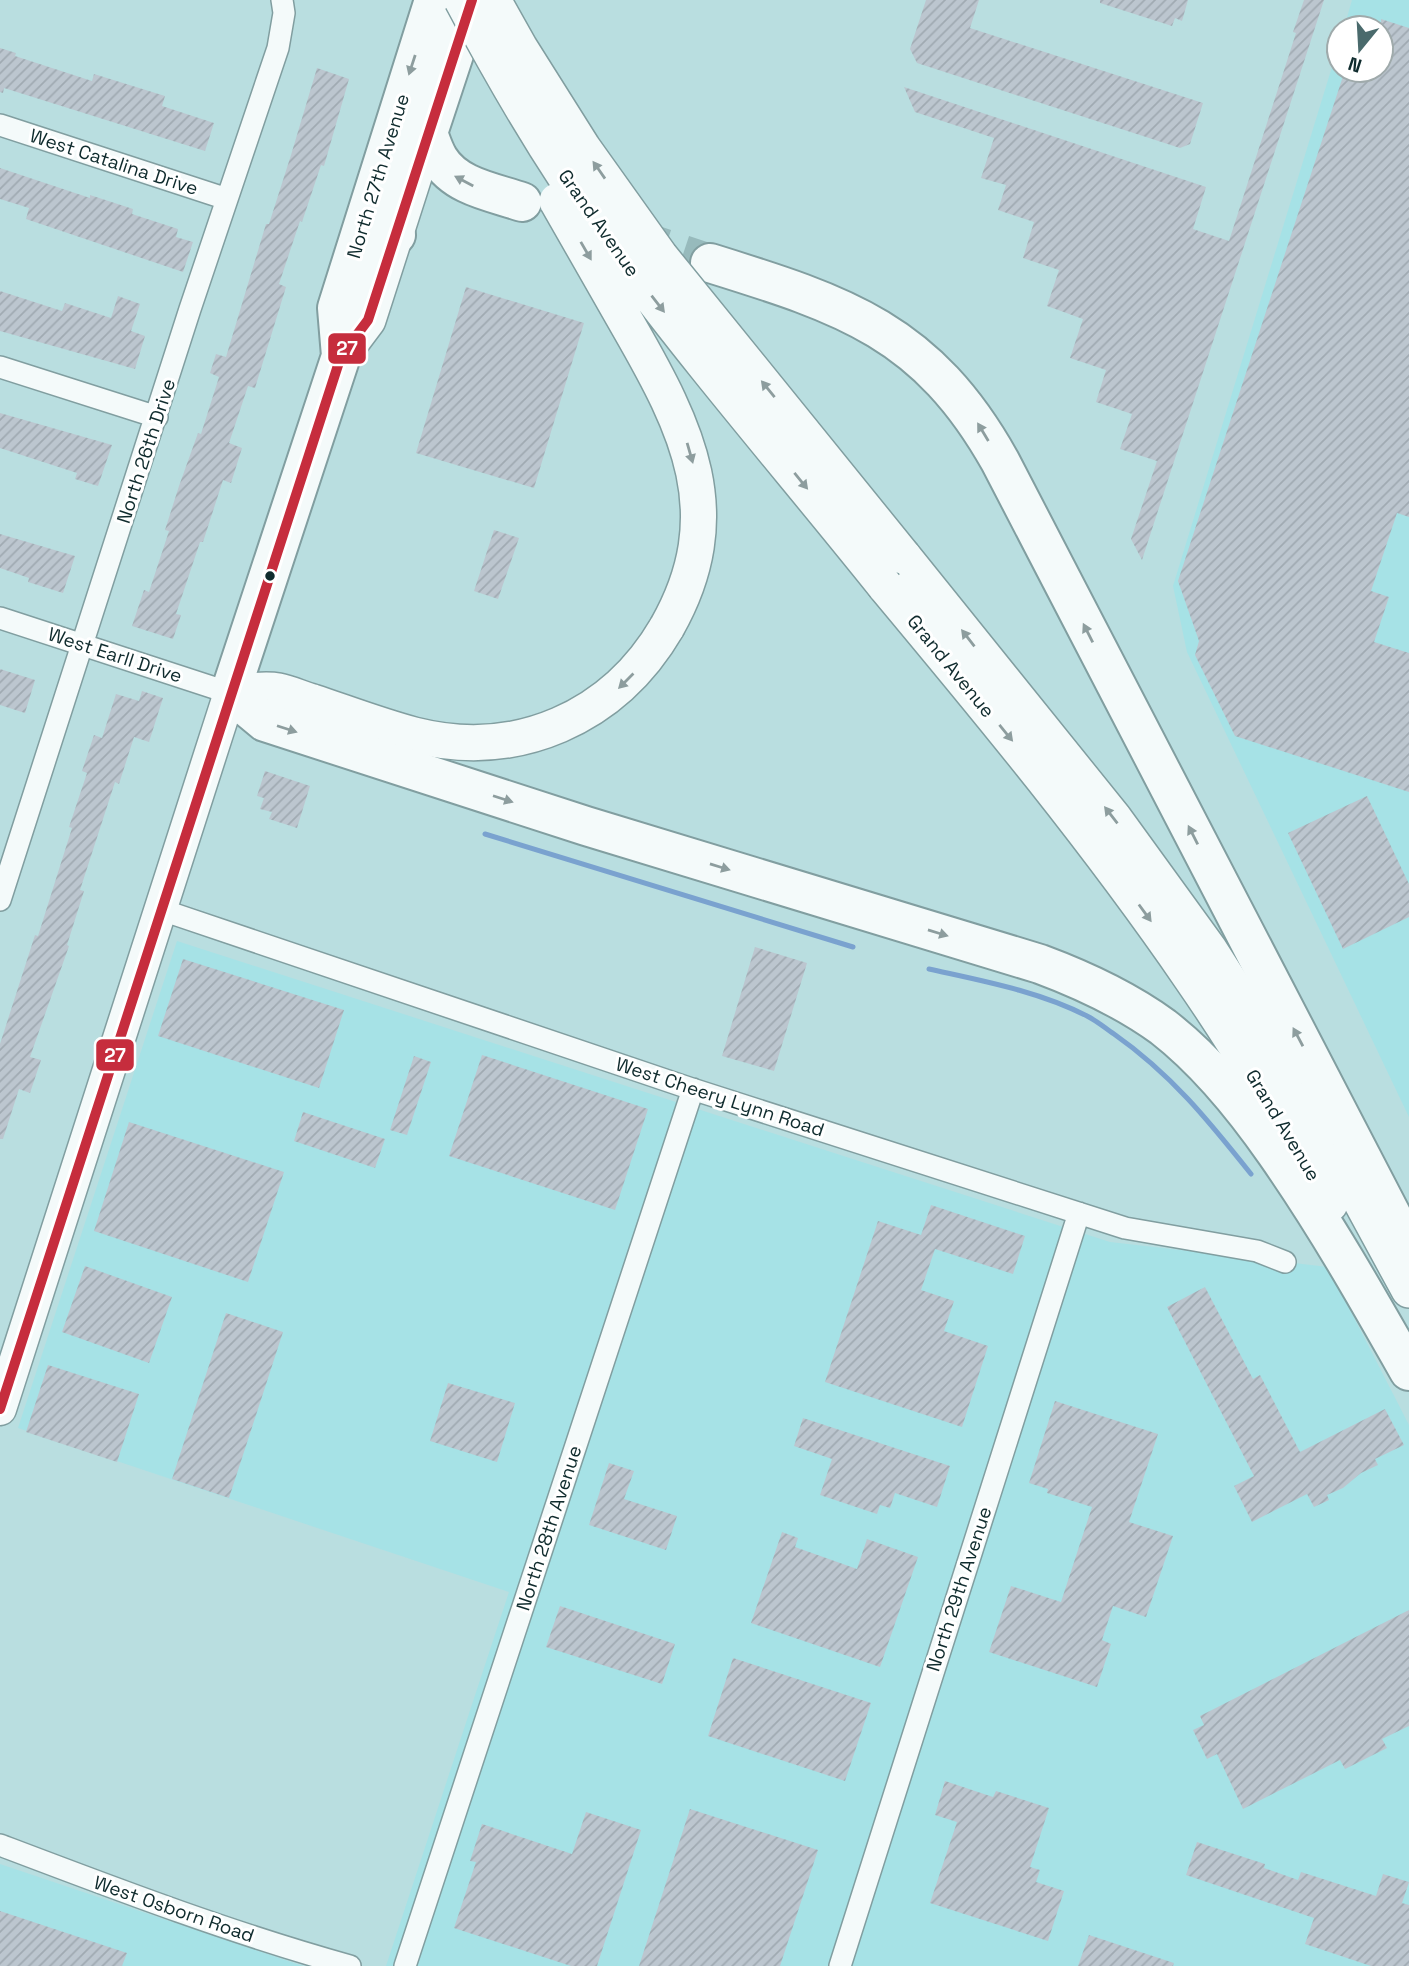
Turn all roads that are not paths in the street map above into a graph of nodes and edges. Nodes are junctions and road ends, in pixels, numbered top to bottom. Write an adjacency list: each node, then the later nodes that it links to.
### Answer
1 (282, 0): 10 (street, North 26th Drive)
2 (434, 0): 7 (highway, North 27th Avenue, one-way to 7)
3 (444, 0): 19 (main road, one-way to 19, bridge)
4 (462, 0): 28 (main road, Grand Avenue, one-way to 28, bridge)
5 (471, 0): 9 (highway, North 27th Avenue)
6 (493, 0): 27 (main road, Grand Avenue, one-way to 6, bridge)
7 (400, 102): 12 (highway); 14 (highway, North 27th Avenue)
8 (0, 125): 10 (street, West Catalina Drive)
9 (428, 133): 11 (highway, one-way to 9); 12 (main road, North 27th Avenue)
10 (227, 199): 16 (street, North 26th Drive)
11 (522, 202)
12 (396, 235): 14 (main road, North 27th Avenue)
13 (710, 263): 25 (highway, one-way to 13)
14 (341, 356): 19 (highway, North 27th Avenue)
15 (0, 367): 16 (street)
16 (157, 417): 18 (street, North 26th Drive)
17 (0, 618): 18 (street, West Earll Drive)
18 (83, 645): 19 (street, West Earll Drive); 20 (street, North 26th Drive)
19 (230, 693): 22 (main road, North 27th Avenue); 29 (highway, one-way to 29)
20 (5, 869): 21 (street, North 26th Drive)
21 (0, 900)
22 (162, 910): 23 (street, West Cheery Lynn Road); 30 (main road, North 27th Avenue)
23 (693, 1089): 24 (street, West Cheery Lynn Road); 33 (street, North 28th Avenue)
24 (1079, 1213): 26 (street, West Cheery Lynn Road); 34 (street, North 29th Avenue)
25 (1409, 1249)
26 (1285, 1262)
27 (1409, 1290)
28 (1409, 1354)
29 (1409, 1371)
30 (0, 1409)
31 (0, 1845): 32 (street, West Osborn Road)
32 (350, 1966)
33 (405, 1966)
34 (840, 1966)

